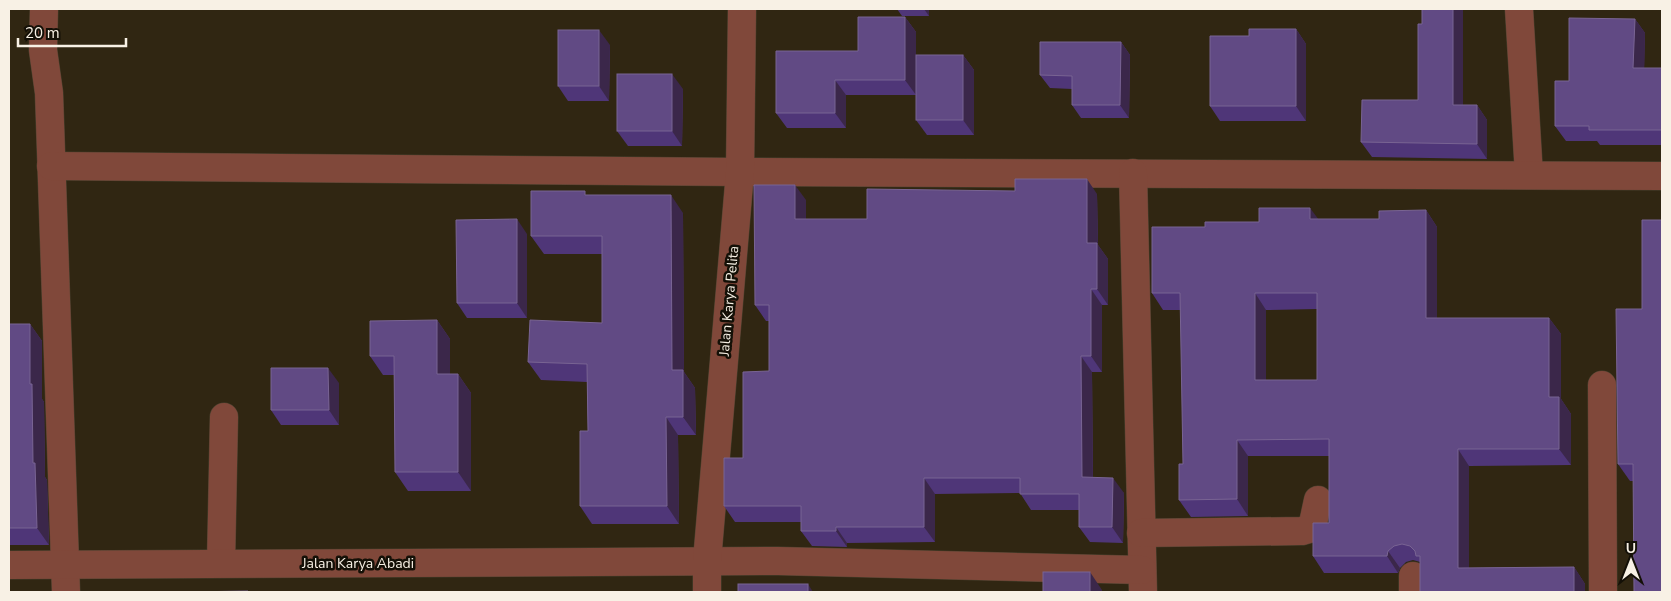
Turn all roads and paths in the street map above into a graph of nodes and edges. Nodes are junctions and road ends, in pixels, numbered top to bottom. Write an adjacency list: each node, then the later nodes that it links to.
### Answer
1 (44, 9): 4 (street)
2 (742, 9): 5 (street, Jalan Karya Pelita)
3 (1519, 9): 7 (street)
4 (51, 166): 5 (street); 15 (street)
5 (740, 172): 6 (street); 13 (street, Jalan Karya Pelita)
6 (1133, 174): 7 (street); 12 (street)
7 (1529, 175): 8 (street)
8 (1662, 176)
9 (1602, 385): 20 (street)
10 (224, 417): 14 (street)
11 (1318, 500): 12 (street)
12 (1141, 533): 17 (street)
13 (707, 561): 14 (street, Jalan Karya Abadi); 17 (street, Jalan Karya Abadi); 19 (street, Jalan Karya Pelita)
14 (221, 563): 15 (street, Jalan Karya Abadi)
15 (65, 564): 16 (street, Jalan Karya Abadi); 18 (street)
16 (9, 565)
17 (1143, 581)
18 (66, 592)
19 (707, 592)
20 (1603, 592)

